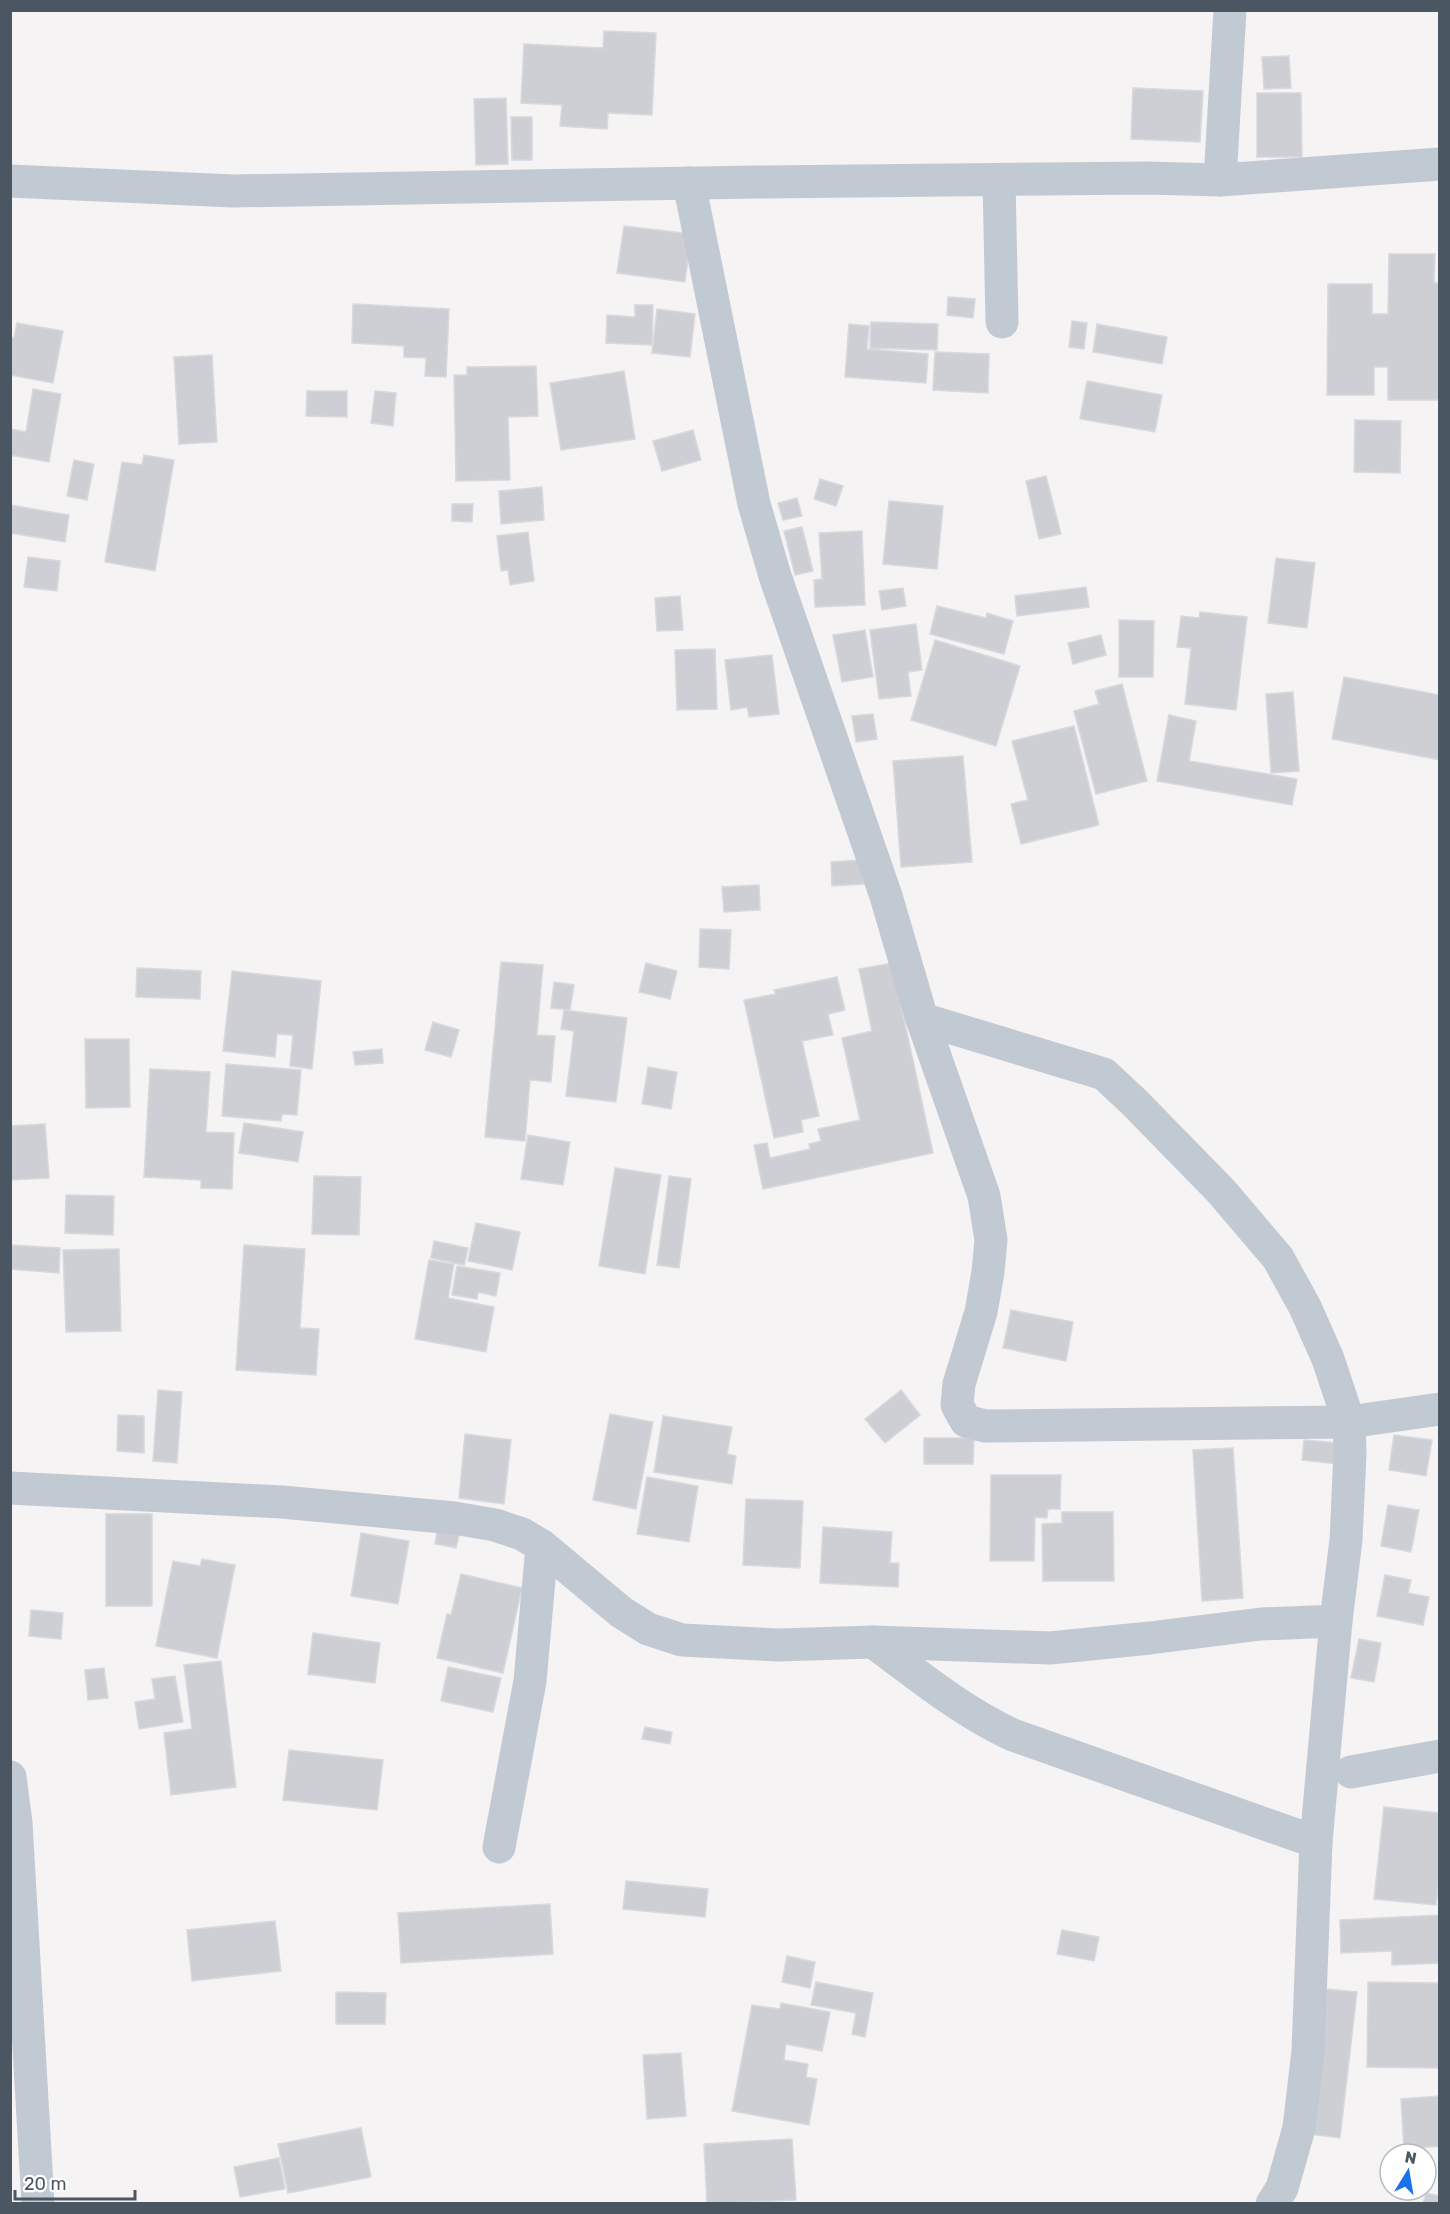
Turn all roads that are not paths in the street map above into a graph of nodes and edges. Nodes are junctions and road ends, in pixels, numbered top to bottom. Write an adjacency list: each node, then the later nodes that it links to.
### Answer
1 (1230, 10): 5 (street)
2 (1440, 164): 5 (street)
3 (12, 180): 6 (street)
4 (999, 180): 5 (street); 6 (street); 7 (street)
5 (1220, 180)
6 (689, 183): 8 (street)
7 (1002, 322)
8 (922, 1019): 10 (street); 10 (street)
9 (1440, 1409): 10 (street)
10 (1349, 1422): 13 (street)
11 (10, 1488): 12 (street)
12 (542, 1546): 14 (street); 20 (street)
13 (1336, 1621): 14 (street); 19 (street)
14 (873, 1642): 19 (street)
15 (1440, 1756): 16 (street)
16 (1351, 1772)
17 (10, 1777): 18 (street)
18 (13, 1822): 21 (street)
19 (1316, 1842): 22 (street)
20 (499, 1847)
21 (38, 2204)
22 (1272, 2204)

